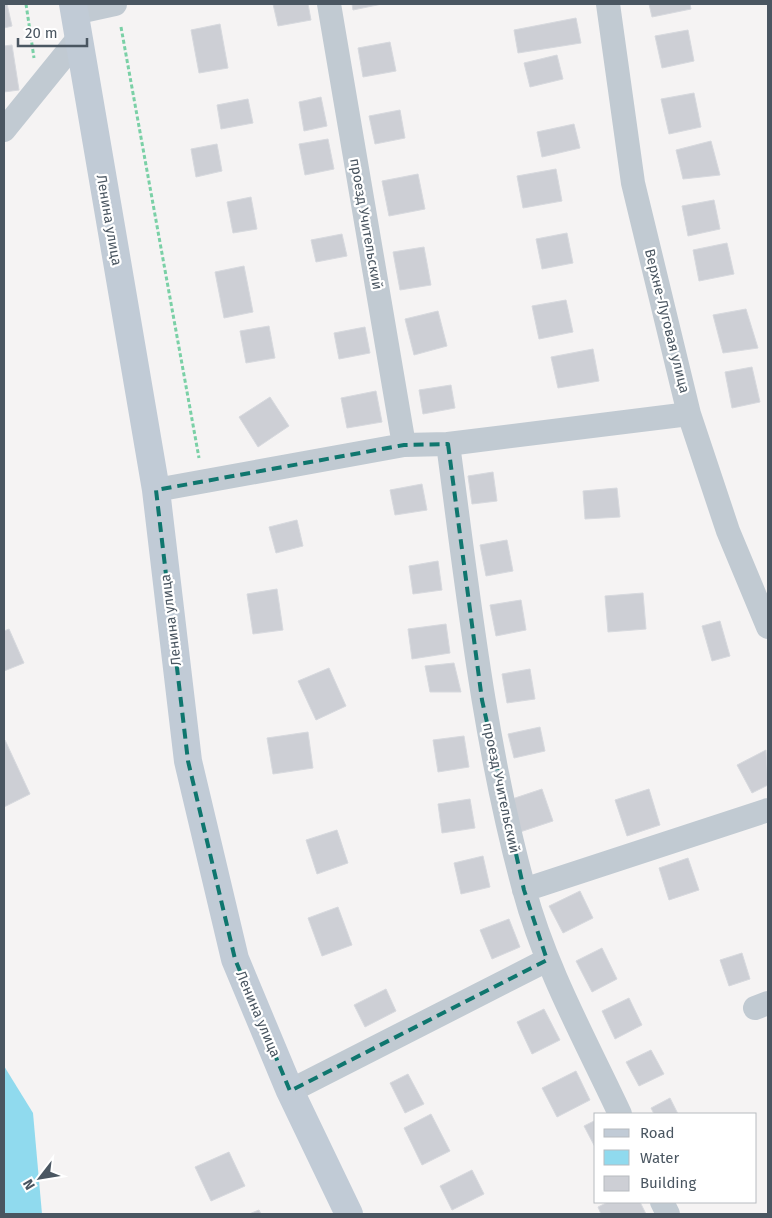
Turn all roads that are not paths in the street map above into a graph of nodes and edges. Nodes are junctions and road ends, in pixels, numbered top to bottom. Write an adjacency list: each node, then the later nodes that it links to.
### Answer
1 (328, 4): 9 (street, проезд Учительский)
2 (608, 4): 7 (street, Верхне-Луговая улица)
3 (73, 8): 4 (street); 5 (main road, Ленина улица)
4 (118, 14)
5 (77, 40): 6 (street); 10 (main road, Ленина улица)
6 (4, 130)
7 (689, 414): 8 (street); 11 (street, Верхне-Луговая улица)
8 (448, 444): 9 (street); 13 (street, проезд Учительский)
9 (404, 445): 10 (street)
10 (156, 490): 15 (main road, Ленина улица)
11 (768, 627)
12 (768, 810): 13 (street)
13 (524, 890): 14 (street, проезд Учительский)
14 (547, 960): 15 (street); 16 (street, проезд Учительский)
15 (290, 1091): 17 (main road, Ленина улица)
16 (620, 1113)
17 (348, 1214)

